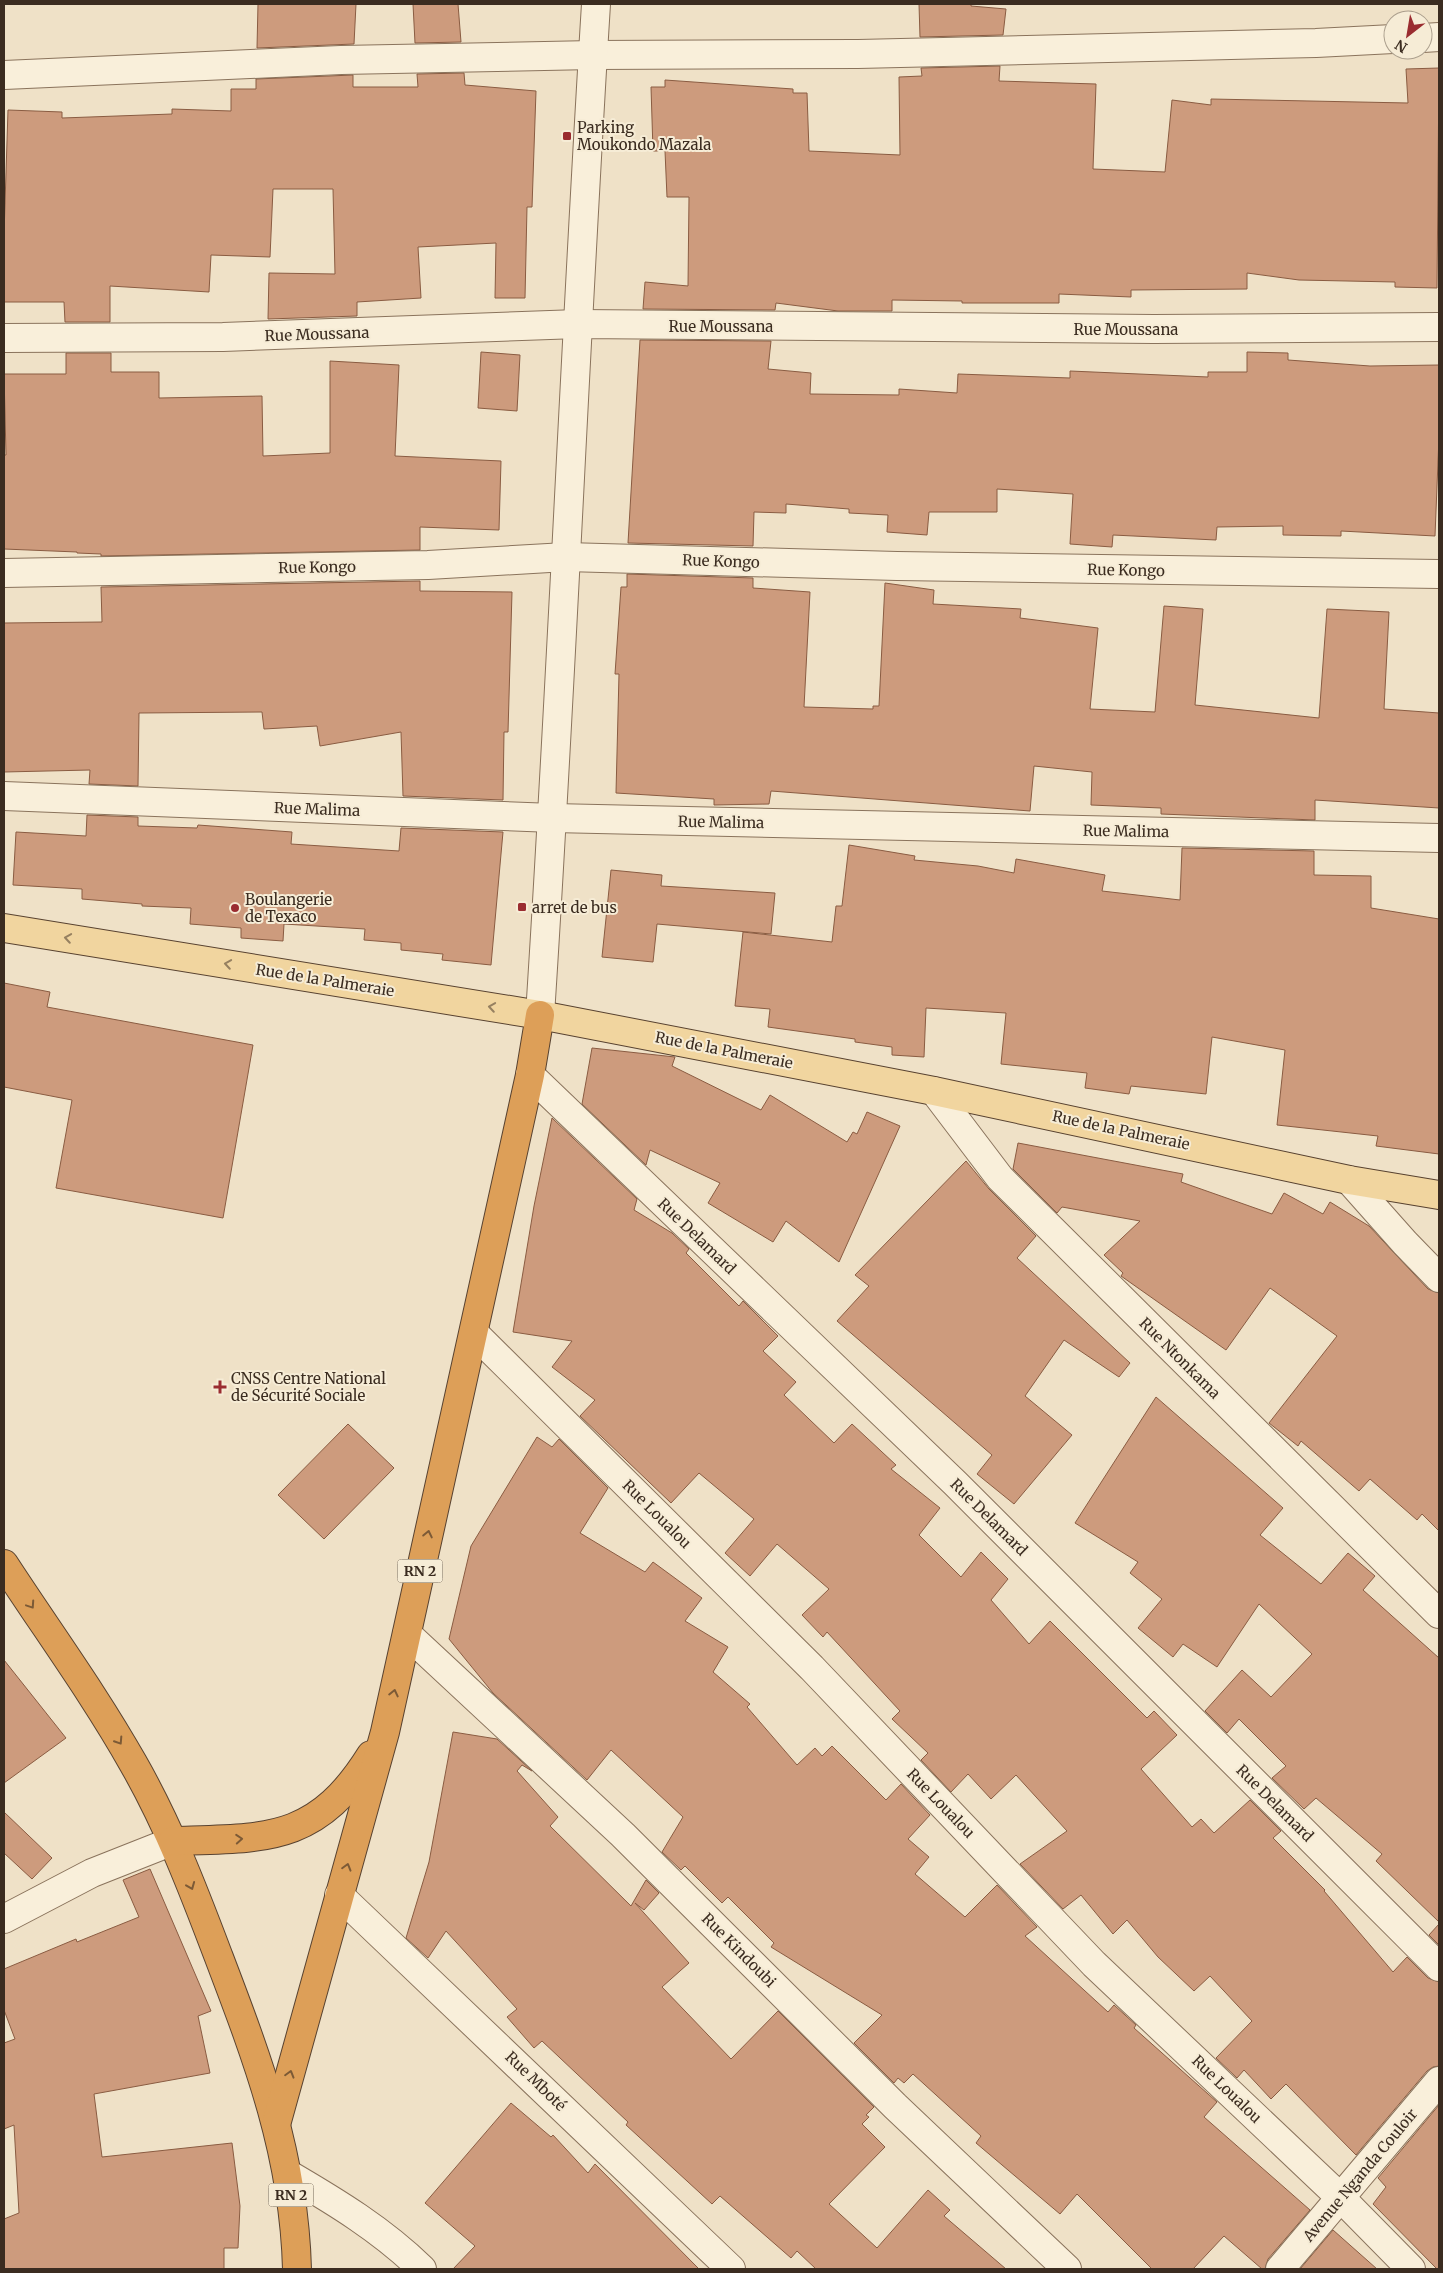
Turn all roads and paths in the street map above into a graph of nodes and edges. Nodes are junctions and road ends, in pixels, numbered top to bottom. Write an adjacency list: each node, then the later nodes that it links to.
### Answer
1 (596, 4): 3 (street)
2 (1383, 40): 3 (street)
3 (593, 55): 4 (street); 5 (street)
4 (4, 75)
5 (578, 324): 6 (street, Rue Moussana); 7 (street, Rue Moussana); 8 (street)
6 (1439, 327)
7 (4, 338)
8 (566, 557): 9 (street, Rue Kongo); 10 (street, Rue Kongo); 12 (street)
9 (4, 573)
10 (1439, 574)
11 (4, 796): 12 (street, Rue Malima)
12 (553, 818): 13 (street, Rue Malima); 15 (street)
13 (1439, 838)
14 (4, 928): 15 (main road, Rue de la Palmeraie, one-way to 14)
15 (540, 1015): 16 (highway, RN 2); 17 (main road, Rue de la Palmeraie)
16 (530, 1075): 21 (highway, RN 2); 29 (street, Rue Delamard)
17 (934, 1091): 18 (main road, Rue de la Palmeraie); 23 (street, Rue Ntonkama)
18 (1349, 1180): 19 (main road, Rue de la Palmeraie); 20 (street)
19 (1439, 1195)
20 (1439, 1278)
21 (474, 1333): 24 (highway, RN 2, one-way to 21); 33 (street, Rue Loualou)
22 (4, 1564): 26 (highway, RN 2, one-way to 26)
23 (1439, 1614)
24 (407, 1634): 25 (highway, RN 2, one-way to 24); 37 (street, Rue Kindoubi)
25 (385, 1732): 26 (highway, one-way to 25); 27 (highway, RN 2, one-way to 25)
26 (173, 1841): 28 (street); 31 (highway, RN 2, one-way to 31)
27 (340, 1895): 31 (highway, RN 2, one-way to 27); 36 (street, Rue Mboté)
28 (4, 1919)
29 (1439, 1968)
30 (1439, 2082): 33 (street, Avenue Nganda Couloir)
31 (277, 2121): 32 (highway, RN 2)
32 (288, 2174): 34 (highway, RN 2); 35 (street)
33 (1341, 2198): 38 (street, Avenue Nganda Couloir); 39 (street, Rue Loualou)
34 (297, 2269)
35 (422, 2269)
36 (731, 2269)
37 (1067, 2269)
38 (1280, 2269)
39 (1411, 2269)

